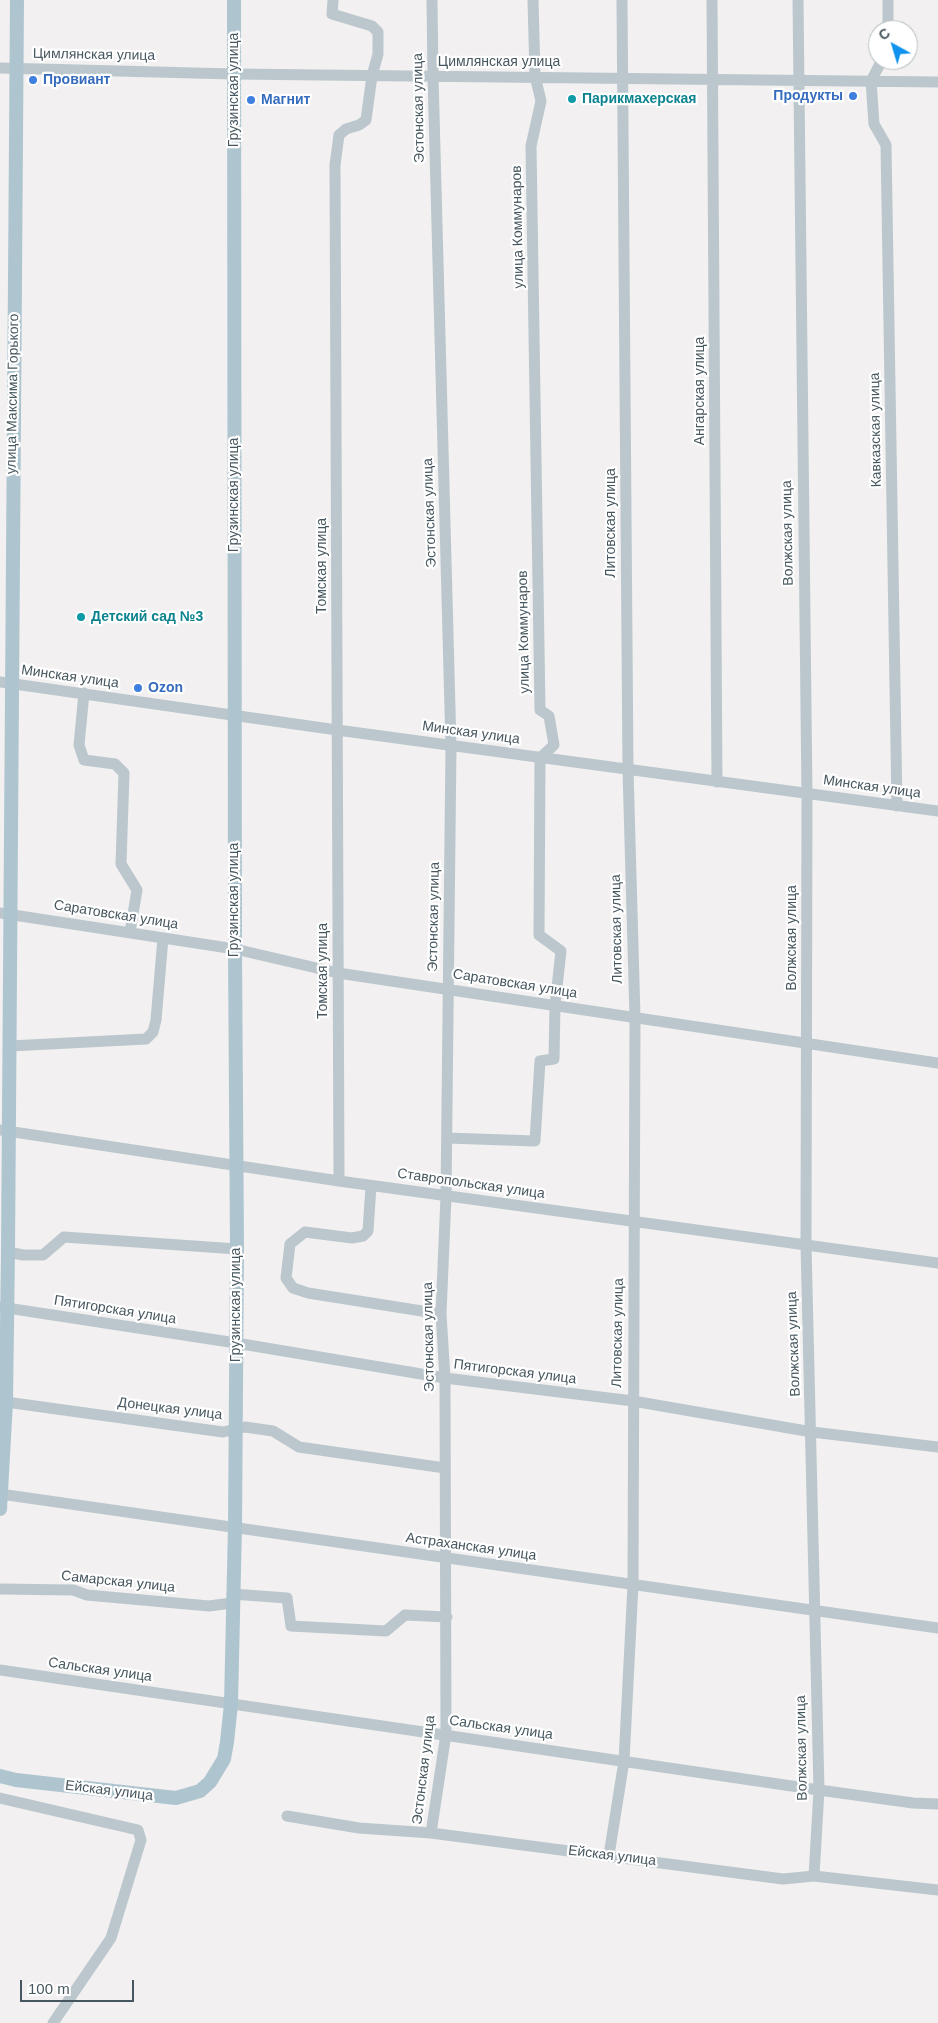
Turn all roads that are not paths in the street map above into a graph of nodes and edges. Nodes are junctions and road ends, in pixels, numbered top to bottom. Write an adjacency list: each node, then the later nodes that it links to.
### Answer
1 (17, 0): 12 (main road, улица Максима Горького)
2 (234, 0): 14 (main road, Грузинская улица)
3 (333, 0): 15 (street, Томская улица)
4 (432, 0): 16 (street, Эстонская улица)
5 (533, 0): 17 (street, улица Коммунаров)
6 (622, 0): 18 (street, Литовская улица)
7 (712, 0): 19 (street, Ангарская улица)
8 (798, 0): 20 (street, Волжская улица)
9 (888, 0): 10 (street)
10 (888, 20)
11 (0, 68): 12 (street, Цимлянская улица)
12 (17, 68): 14 (street, Цимлянская улица); 23 (main road, улица Максима Горького)
13 (877, 70): 21 (street)
14 (234, 74): 15 (street, Цимлянская улица); 25 (main road, Грузинская улица)
15 (372, 76): 16 (street, Цимлянская улица); 26 (street, Томская улица)
16 (433, 76): 17 (street, Цимлянская улица); 27 (street, Эстонская улица)
17 (536, 76): 18 (street, Цимлянская улица); 28 (street, улица Коммунаров)
18 (623, 78): 19 (street, Цимлянская улица); 29 (street, Литовская улица)
19 (713, 80): 20 (street, Цимлянская улица); 30 (street, Ангарская улица)
20 (798, 80): 21 (street, Цимлянская улица); 31 (street, Волжская улица)
21 (871, 81): 22 (street, Цимлянская улица); 32 (street, Кавказская улица)
22 (938, 82)
23 (5, 683): 24 (street, Минская улица); 34 (main road, улица Максима Горького)
24 (84, 694): 25 (street, Минская улица); 35 (street)
25 (234, 715): 26 (street, Минская улица); 37 (main road, Грузинская улица)
26 (337, 730): 27 (street, Минская улица); 38 (street, Томская улица)
27 (451, 746): 28 (street, Минская улица); 39 (street, Эстонская улица)
28 (540, 758): 29 (street, Минская улица); 40 (street)
29 (628, 770): 30 (street, Минская улица); 41 (street, Литовская улица)
30 (717, 782): 31 (street, Минская улица)
31 (806, 794): 32 (street, Минская улица); 42 (street, Волжская улица)
32 (897, 806): 33 (street, Минская улица)
33 (938, 811)
34 (5, 913): 35 (street, Саратовская улица); 43 (main road, улица Максима Горького)
35 (130, 932): 36 (street, Саратовская улица)
36 (163, 938): 37 (street, Саратовская улица); 43 (street)
37 (234, 950): 38 (street, Саратовская улица); 47 (main road, Грузинская улица)
38 (338, 972): 39 (street, Саратовская улица); 48 (street, Томская улица)
39 (448, 989): 40 (street, Саратовская улица); 46 (street, Эстонская улица)
40 (555, 1005): 41 (street, Саратовская улица); 46 (street)
41 (635, 1017): 42 (street, Саратовская улица); 51 (street, Литовская улица)
42 (807, 1043): 44 (street, Саратовская улица); 52 (street, Волжская улица)
43 (10, 1046): 45 (main road, улица Максима Горького)
44 (938, 1063)
45 (4, 1130): 47 (street, Ставропольская улица); 54 (main road, улица Максима Горького)
46 (447, 1138): 50 (street, Эстонская улица)
47 (236, 1165): 48 (street, Ставропольская улица); 53 (main road, Грузинская улица)
48 (339, 1181): 49 (street, Ставропольская улица)
49 (371, 1186): 50 (street, Ставропольская улица); 57 (street)
50 (446, 1196): 51 (street, Ставропольская улица); 57 (street, Эстонская улица)
51 (635, 1222): 52 (street, Ставропольская улица); 60 (street, Литовская улица)
52 (806, 1245): 55 (street, Ставропольская улица); 63 (street, Волжская улица)
53 (237, 1249): 54 (street); 58 (main road, Грузинская улица)
54 (8, 1252): 56 (main road, улица Максима Горького)
55 (938, 1263)
56 (4, 1308): 58 (street, Пятигорская улица); 61 (main road, улица Максима Горького)
57 (440, 1314): 59 (street, Эстонская улица)
58 (236, 1344): 59 (street, Пятигорская улица); 62 (main road, Грузинская улица)
59 (446, 1378): 60 (street, Пятигорская улица); 65 (street, Эстонская улица)
60 (632, 1401): 63 (street, Пятигорская улица); 70 (street, Литовская улица)
61 (6, 1402): 62 (street, Донецкая улица); 66 (main road, улица Максима Горького)
62 (236, 1430): 65 (street, Донецкая улица); 68 (main road, Грузинская улица)
63 (812, 1432): 64 (street, Пятигорская улица); 73 (street, Волжская улица)
64 (938, 1447)
65 (445, 1468): 69 (street, Эстонская улица)
66 (0, 1494): 67 (main road, улица Максима Горького); 68 (street, Астраханская улица)
67 (0, 1508)
68 (235, 1526): 69 (street, Астраханская улица); 72 (main road, Грузинская улица)
69 (445, 1558): 70 (street, Астраханская улица); 74 (street, Эстонская улица)
70 (633, 1585): 73 (street, Астраханская улица); 79 (street, Литовская улица)
71 (0, 1589): 72 (street, Самарская улица)
72 (232, 1599): 74 (street, Самарская улица); 77 (main road, Грузинская улица)
73 (814, 1611): 75 (street, Астраханская улица); 84 (street, Волжская улица)
74 (447, 1617): 78 (street, Эстонская улица)
75 (938, 1628)
76 (0, 1670): 77 (street, Сальская улица)
77 (231, 1704): 78 (street, Сальская улица); 83 (main road, Грузинская улица)
78 (446, 1734): 79 (street, Сальская улица); 88 (street, Эстонская улица)
79 (624, 1761): 84 (street, Сальская улица); 89 (street, Литовская улица)
80 (0, 1776): 81 (main road)
81 (16, 1780): 82 (main road); 83 (main road, Ейская улица)
82 (0, 1784)
83 (200, 1790)
84 (819, 1790): 86 (street, Сальская улица); 90 (street, Волжская улица)
85 (0, 1798): 92 (street)
86 (938, 1804)
87 (287, 1816): 88 (street, Ейская улица)
88 (431, 1833): 89 (street, Ейская улица)
89 (609, 1855): 90 (street, Ейская улица)
90 (814, 1876): 91 (street, Ейская улица)
91 (938, 1890)
92 (53, 2023)

